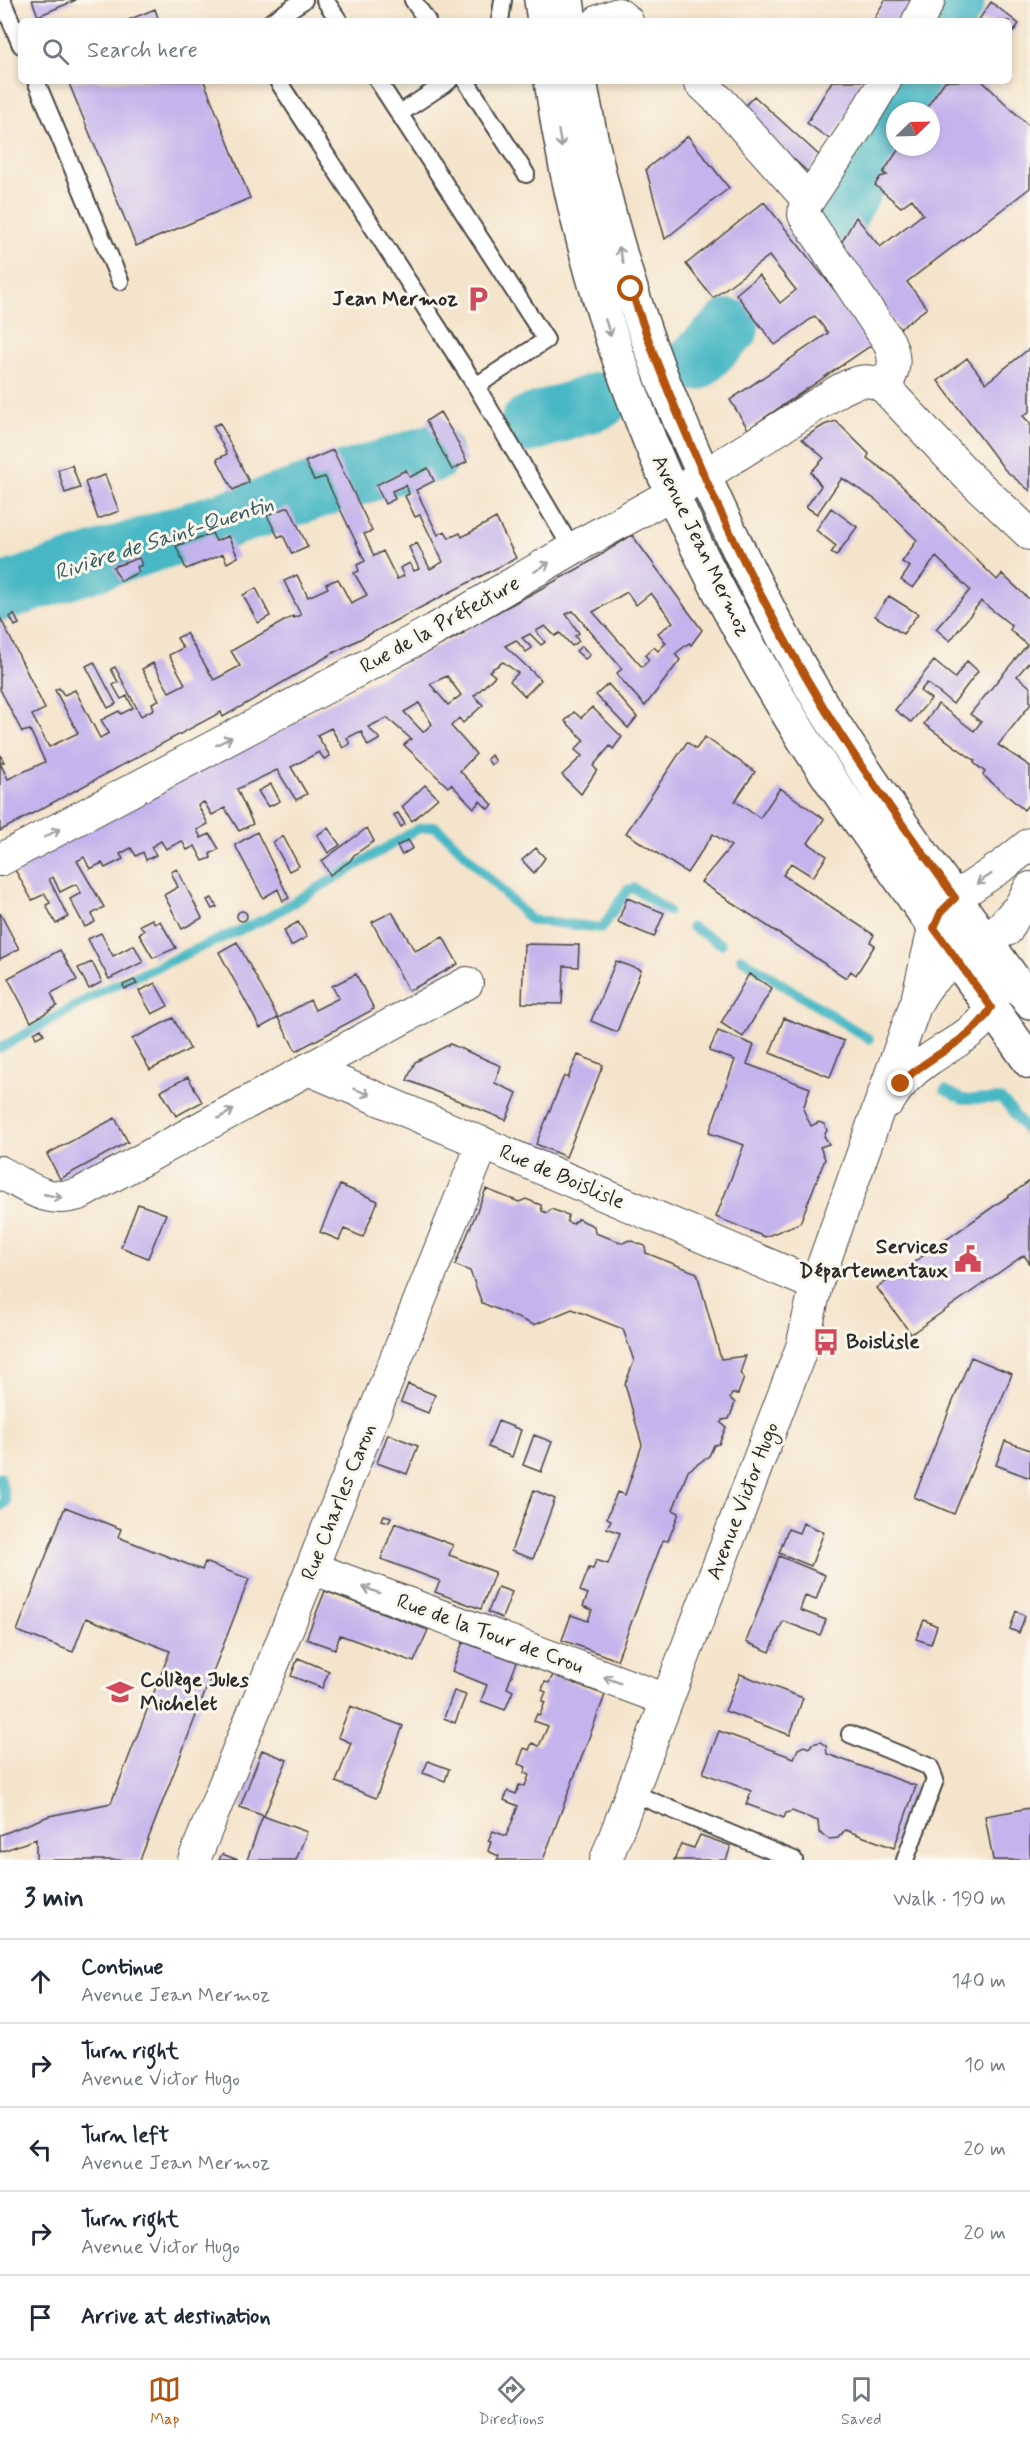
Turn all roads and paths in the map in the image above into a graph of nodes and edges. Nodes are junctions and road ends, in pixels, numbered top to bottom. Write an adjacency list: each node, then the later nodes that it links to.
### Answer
1 (2, 0): 18 (lane)
2 (304, 0): 9 (lane)
3 (325, 0): 10 (lane)
4 (413, 0): 11 (lane)
5 (503, 0): 12 (lane)
6 (542, 0): 13 (main road)
7 (567, 0): 14 (main road)
8 (929, 0): 17 (street)
9 (277, 18)
10 (337, 18)
11 (425, 18)
12 (500, 18)
13 (544, 18)
14 (570, 18)
15 (607, 18): 16 (street)
16 (623, 18)
17 (920, 18)
18 (18, 38)
19 (37, 84): 31 (lane)
20 (280, 84): 33 (lane)
21 (380, 84): 28 (lane)
22 (444, 84): 28 (lane)
23 (468, 84): 29 (lane)
24 (552, 84): 35 (main road, Avenue Jean Mermoz, one-way to 35)
25 (581, 84): 34 (main road, Avenue Jean Mermoz, one-way to 25)
26 (702, 84): 30 (street)
27 (883, 84): 30 (street)
28 (399, 114): 33 (lane)
29 (526, 174)
30 (808, 200): 32 (street)
31 (120, 281)
32 (879, 385): 34 (street, Rue de la Préfecture); 36 (street)
33 (476, 386): 37 (lane)
34 (704, 476): 35 (street, Rue de la Préfecture); 41 (main road, Avenue Jean Mermoz)
35 (672, 494): 37 (street, Rue de la Préfecture); 41 (main road, Avenue Jean Mermoz)
36 (1028, 531)
37 (572, 549): 39 (street, Rue de la Préfecture, one-way to 37)
38 (1030, 844): 41 (street, one-way to 41)
39 (0, 860)
40 (1023, 900): 44 (street)
41 (944, 913): 42 (main road, Avenue Jean Mermoz); 44 (main road, Avenue Jean Mermoz); 46 (street, Avenue Victor Hugo)
42 (959, 962): 44 (main road, Avenue Jean Mermoz); 46 (street, Avenue Victor Hugo)
43 (467, 983): 49 (street)
44 (990, 985): 45 (main road, Avenue Jean Mermoz); 47 (main road, Avenue Jean Mermoz); 50 (street, Avenue Victor Hugo)
45 (1030, 1002)
46 (915, 1006): 50 (street, Avenue Victor Hugo)
47 (1021, 1035): 48 (main road, Avenue Jean Mermoz)
48 (1030, 1062)
49 (308, 1069): 51 (street, Rue de Boislisle, one-way to 51); 52 (street, one-way to 49)
50 (868, 1138): 53 (street, Avenue Victor Hugo)
51 (483, 1143): 53 (street, Rue de Boislisle); 54 (street, Rue Charles Caron)
52 (0, 1172)
53 (816, 1285): 55 (street, Avenue Victor Hugo)
54 (312, 1568): 55 (street, Rue de la Tour de Crou, one-way to 54); 58 (street, Rue Charles Caron)
55 (667, 1700): 57 (street, Avenue Victor Hugo)
56 (850, 1734): 61 (lane)
57 (632, 1793): 59 (street, Avenue Victor Hugo); 60 (lane)
58 (194, 1860)
59 (606, 1860)
60 (794, 1860)
61 (905, 1860)

